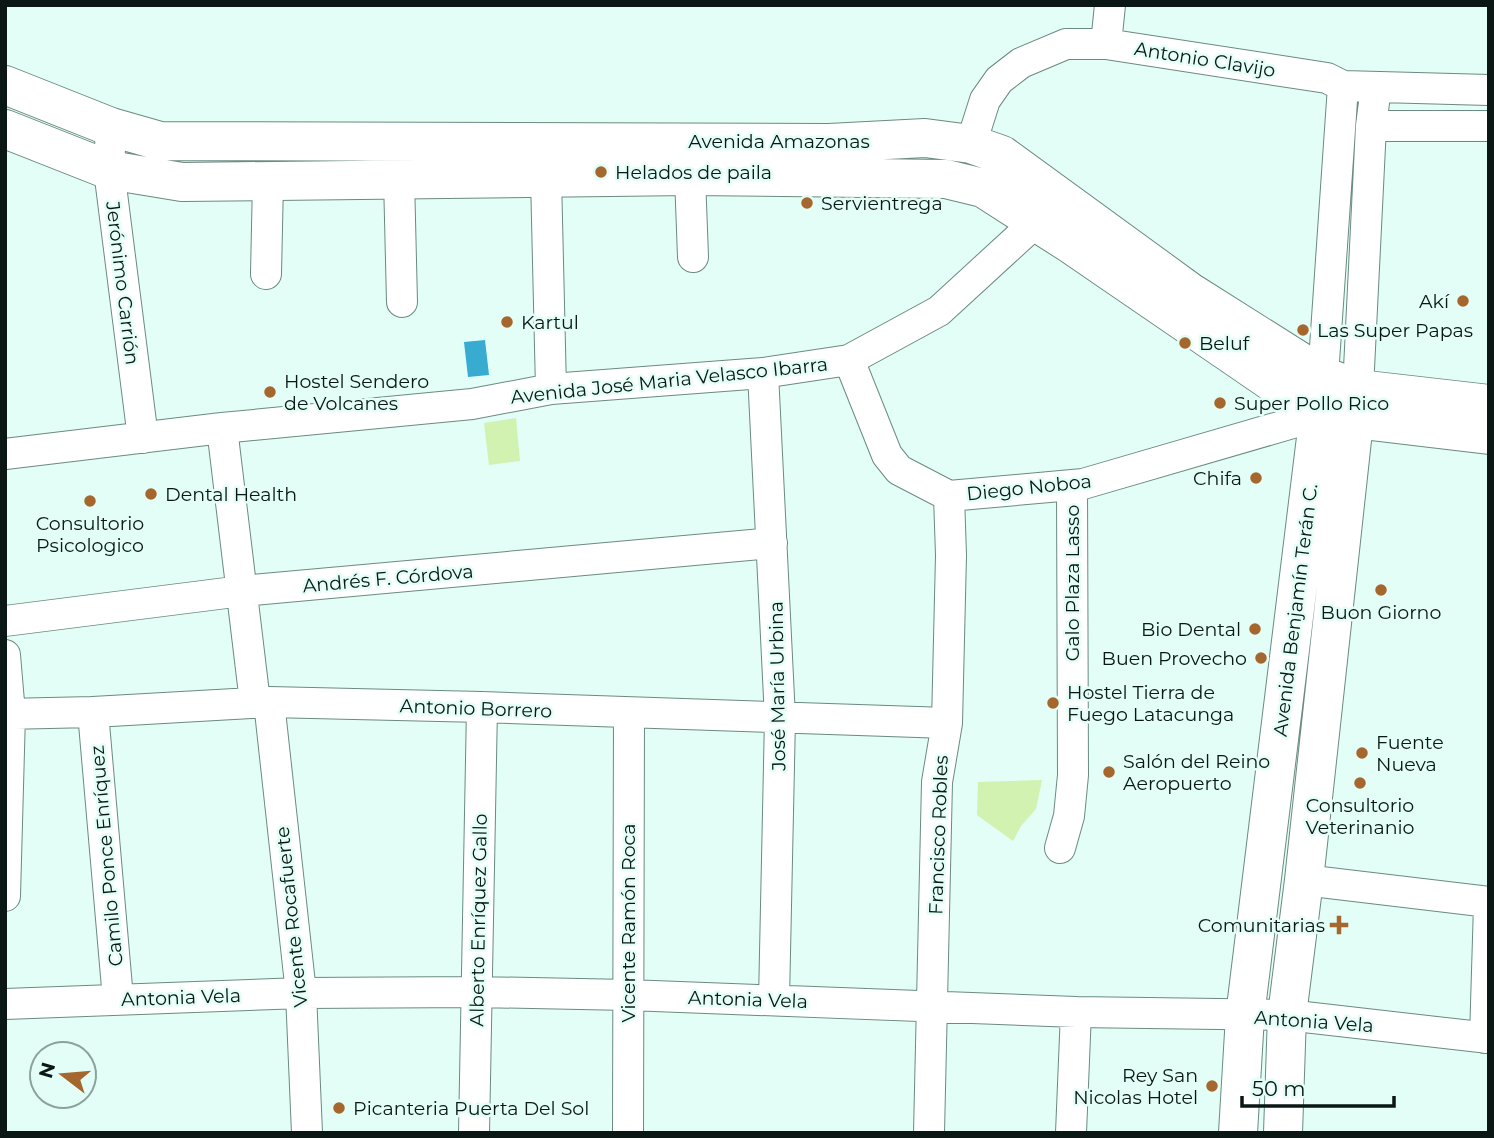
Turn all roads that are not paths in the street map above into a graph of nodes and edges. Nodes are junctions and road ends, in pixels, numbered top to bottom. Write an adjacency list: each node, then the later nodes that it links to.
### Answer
1 (1110, 5): 2 (street)
2 (1106, 44): 4 (street, Antonio Clavijo); 11 (street, Antonio Clavijo)
3 (5, 85): 9 (main road, Avenida Amazonas)
4 (1343, 86): 5 (street, Antonio Clavijo); 23 (street, Avenida Benjamín Terán C.)
5 (1376, 87): 6 (street, Antonio Clavijo); 7 (street, Avenida Benjamín Terán C.)
6 (1489, 90)
7 (1371, 126): 8 (street); 26 (street, Avenida Benjamín Terán C.)
8 (1489, 126)
9 (111, 127): 12 (main road, Avenida Amazonas); 13 (street, Jerónimo Carrión)
10 (5, 129): 13 (main road, Avenida Amazonas)
11 (971, 144): 12 (main road, Avenida Amazonas); 23 (main road, Avenida Amazonas)
12 (549, 159): 14 (main road, Avenida Amazonas); 15 (main road, Avenida Amazonas); 24 (street)
13 (109, 170): 16 (main road, Avenida Amazonas); 29 (street, Jerónimo Carrión)
14 (690, 176): 17 (main road, Avenida Amazonas); 18 (street)
15 (399, 178): 16 (main road, Avenida Amazonas); 20 (street)
16 (268, 181): 19 (street)
17 (1036, 222): 21 (street, Avenida José Maria Velasco Ibarra); 26 (main road, Avenida Amazonas)
18 (693, 257)
19 (265, 274)
20 (402, 302)
21 (849, 360): 22 (street, Avenida José Maria Velasco Ibarra); 32 (street, Diego Noboa)
22 (763, 373): 24 (street, Avenida José Maria Velasco Ibarra); 33 (street, José María Urbina)
23 (1323, 376): 26 (main road, Avenida Benjamín Terán C.)
24 (551, 389): 27 (street, Avenida José Maria Velasco Ibarra)
25 (1489, 404): 26 (main road, Avenida Amazonas)
26 (1344, 408): 28 (main road, Avenida Amazonas); 31 (street, Diego Noboa); 45 (main road, Avenida Benjamín Terán C.); 57 (main road, Avenida Benjamín Terán C.)
27 (222, 428): 29 (street, Avenida José Maria Velasco Ibarra); 34 (street, Vicente Rocafuerte)
28 (1489, 435)
29 (143, 438): 30 (street, Avenida José Maria Velasco Ibarra)
30 (5, 454)
31 (1072, 485): 32 (street, Diego Noboa); 44 (street, Galo Plaza Lasso)
32 (949, 496): 43 (street, Francisco Robles)
33 (772, 543): 34 (street, Andrés F. Córdova); 42 (street, José María Urbina)
34 (242, 591): 35 (street, Andrés F. Córdova); 37 (street, Vicente Rocafuerte)
35 (5, 621)
36 (5, 654): 41 (street)
37 (262, 702): 38 (street, Antonio Borrero); 39 (street, Antonio Borrero); 49 (street, Vicente Rocafuerte)
38 (482, 707): 40 (street, Antonio Borrero); 48 (street, Alberto Enríquez Gallo)
39 (93, 712): 41 (street, Antonio Borrero); 51 (street, Camilo Ponce Enríquez)
40 (629, 713): 42 (street, Antonio Borrero); 50 (street, Vicente Ramón Roca)
41 (8, 714): 46 (street)
42 (780, 718): 43 (street, Antonio Borrero); 52 (street, José María Urbina)
43 (947, 723): 54 (street, Francisco Robles)
44 (1060, 848)
45 (1304, 880): 47 (street); 56 (main road, Avenida Benjamín Terán C.)
46 (5, 896)
47 (1489, 903): 58 (street)
48 (477, 992): 49 (street, Antonia Vela); 50 (street, Antonia Vela); 60 (street, Alberto Enríquez Gallo)
49 (301, 993): 51 (street, Antonia Vela); 59 (street, Vicente Rocafuerte)
50 (628, 995): 52 (street, Antonia Vela); 61 (street, Vicente Ramón Roca)
51 (118, 999): 53 (street, Antonia Vela)
52 (774, 1000): 54 (street, Antonia Vela)
53 (5, 1004)
54 (933, 1006): 55 (street, Antonia Vela); 62 (street, Francisco Robles)
55 (1076, 1012): 57 (street, Antonia Vela); 63 (street)
56 (1287, 1015): 57 (street, Antonia Vela); 58 (street, Antonia Vela); 65 (main road, Avenida Benjamín Terán C.)
57 (1245, 1016): 64 (main road, Avenida Benjamín Terán C.)
58 (1487, 1038)
59 (307, 1133)
60 (474, 1133)
61 (628, 1133)
62 (929, 1133)
63 (1071, 1133)
64 (1238, 1133)
65 (1283, 1133)

